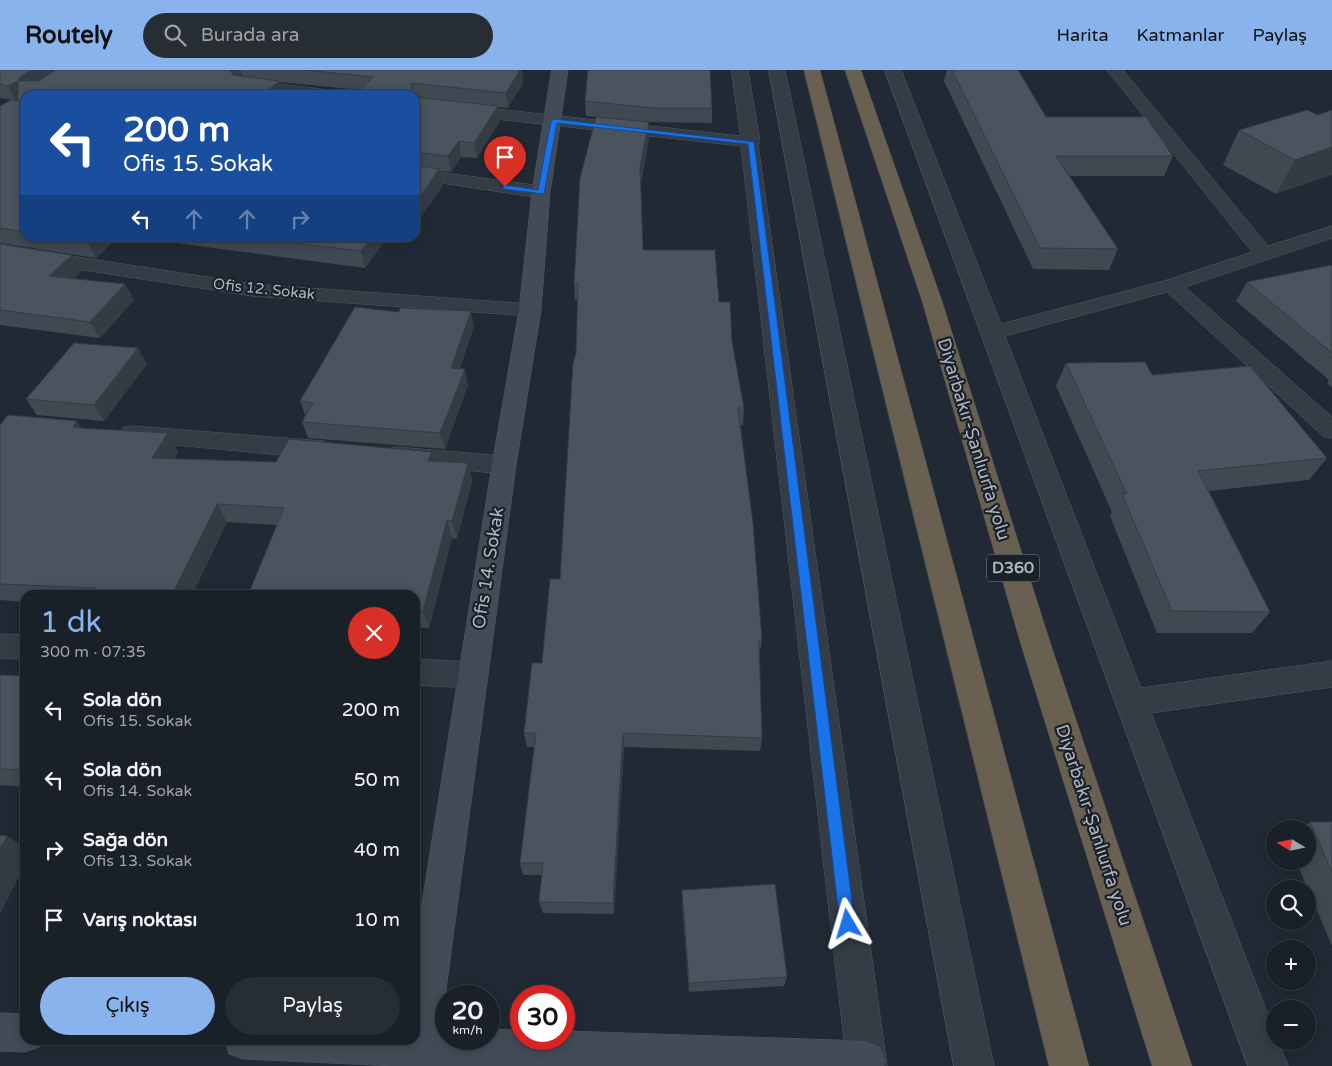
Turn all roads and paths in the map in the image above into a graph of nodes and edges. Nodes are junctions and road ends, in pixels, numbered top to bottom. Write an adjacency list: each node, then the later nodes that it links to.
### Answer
1 (262, 70): 9 (street)
2 (560, 70): 11 (street, Ofis 14. Sokak)
3 (740, 70): 12 (street)
4 (777, 70): 38 (street)
5 (812, 70): 39 (highway)
6 (853, 70): 40 (highway, Diyarbakır-Şanlıurfa yolu / D360)
7 (893, 70): 20 (street)
8 (1115, 70): 17 (street)
9 (239, 90)
10 (420, 106): 11 (street)
11 (554, 121): 12 (street); 14 (street, Ofis 14. Sokak)
12 (751, 142): 37 (street)
13 (420, 175): 14 (street)
14 (542, 192): 19 (street, Ofis 14. Sokak)
15 (1332, 232): 17 (street)
16 (0, 251): 19 (street, Ofis 12. Sokak)
17 (1264, 254): 18 (street)
18 (1171, 285): 20 (street); 21 (street)
19 (530, 310): 25 (street, Ofis 14. Sokak)
20 (994, 332): 31 (street)
21 (1332, 430)
22 (109, 432): 23 (street)
23 (346, 452)
24 (375, 454): 25 (street)
25 (504, 465): 30 (street, Ofis 14. Sokak)
26 (0, 646): 27 (street)
27 (20, 647)
28 (420, 672): 30 (street)
29 (1332, 674): 31 (street)
30 (472, 675): 34 (street, Ofis 14. Sokak)
31 (1130, 703): 41 (street)
32 (0, 1032): 33 (street)
33 (20, 1033)
34 (420, 1042)
35 (298, 1045): 36 (street)
36 (418, 1056): 37 (street)
37 (866, 1063)
38 (974, 1066)
39 (1069, 1066)
40 (1172, 1066)
41 (1268, 1066)

